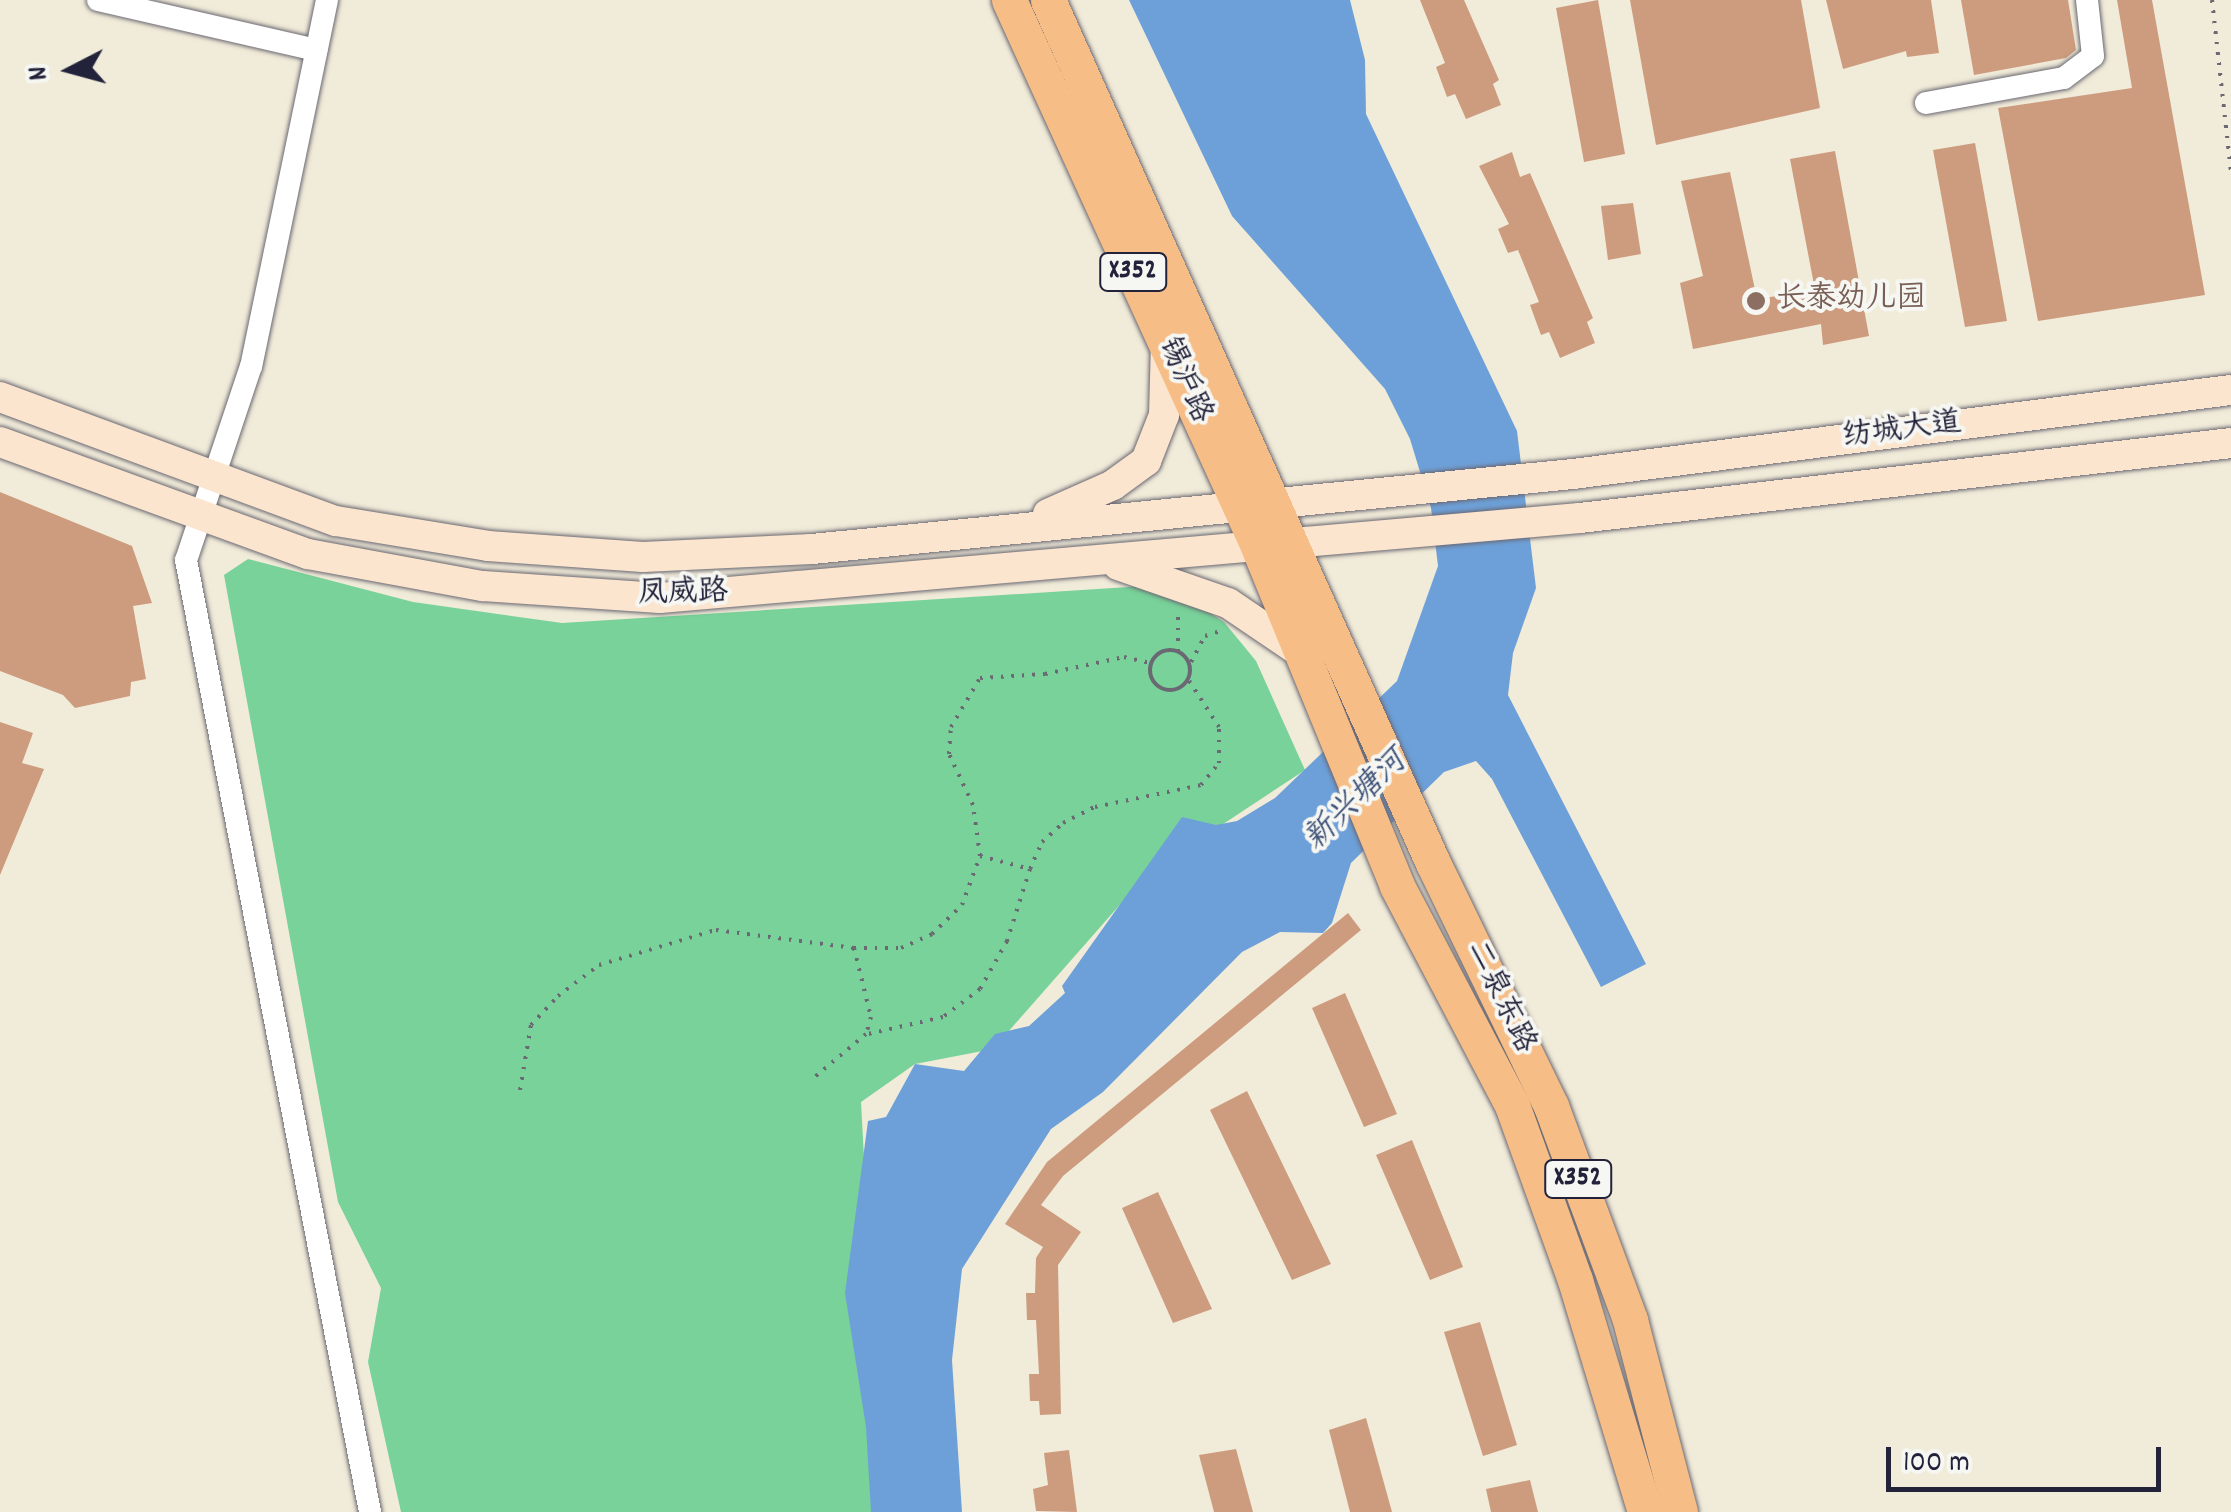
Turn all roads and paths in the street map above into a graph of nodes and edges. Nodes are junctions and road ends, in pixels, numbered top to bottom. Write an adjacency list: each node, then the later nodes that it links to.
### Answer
1 (98, 0): 7 (street)
2 (326, 0): 7 (street)
3 (1009, 0): 10 (main road, 锡沪路 / X352)
4 (1048, 0): 17 (main road, 锡沪路 / X352)
5 (2087, 0): 8 (street)
6 (2212, 0): 9 (path)
7 (316, 50): 15 (street)
8 (1926, 103)
9 (2231, 171)
10 (1166, 345): 18 (main road, 锡沪路 / X352); 20 (main road)
11 (2231, 390): 16 (main road, 纺城大道)
12 (0, 397): 15 (main road, 凤威路)
13 (0, 442): 19 (main road, 凤威路)
14 (2231, 442): 21 (main road, 纺城大道)
15 (217, 477): 19 (street); 20 (main road, 凤威路)
16 (1378, 490): 17 (main road, 凤威路)
17 (1274, 500): 18 (main road, 凤威路); 22 (main road, 二泉东路 / X352)
18 (1238, 502): 20 (main road, 凤威路); 23 (main road, 锡沪路 / X352)
19 (203, 519): 24 (main road, 凤威路); 38 (street)
20 (1021, 526)
21 (1387, 534): 22 (main road, 凤威路)
22 (1294, 540): 23 (main road, 凤威路); 40 (main road, 二泉东路 / X352)
23 (1257, 544): 24 (main road, 凤威路); 28 (main road, 二泉东路 / X352)
24 (1095, 560): 25 (main road)
25 (1176, 582): 26 (main road); 27 (path)
26 (1253, 622): 28 (main road); 30 (path)
27 (1178, 651): 29 (path); 30 (path)
28 (1300, 652): 39 (main road, 二泉东路 / X352)
29 (1150, 663): 31 (path); 32 (path)
30 (1190, 665): 31 (path)
31 (1188, 679): 33 (path)
32 (980, 856): 33 (path); 34 (path)
33 (1030, 869): 35 (path)
34 (854, 948): 35 (path); 37 (path)
35 (866, 1034): 36 (path)
36 (811, 1080)
37 (520, 1090)
38 (370, 1512)
39 (1644, 1512)
40 (1680, 1512)

